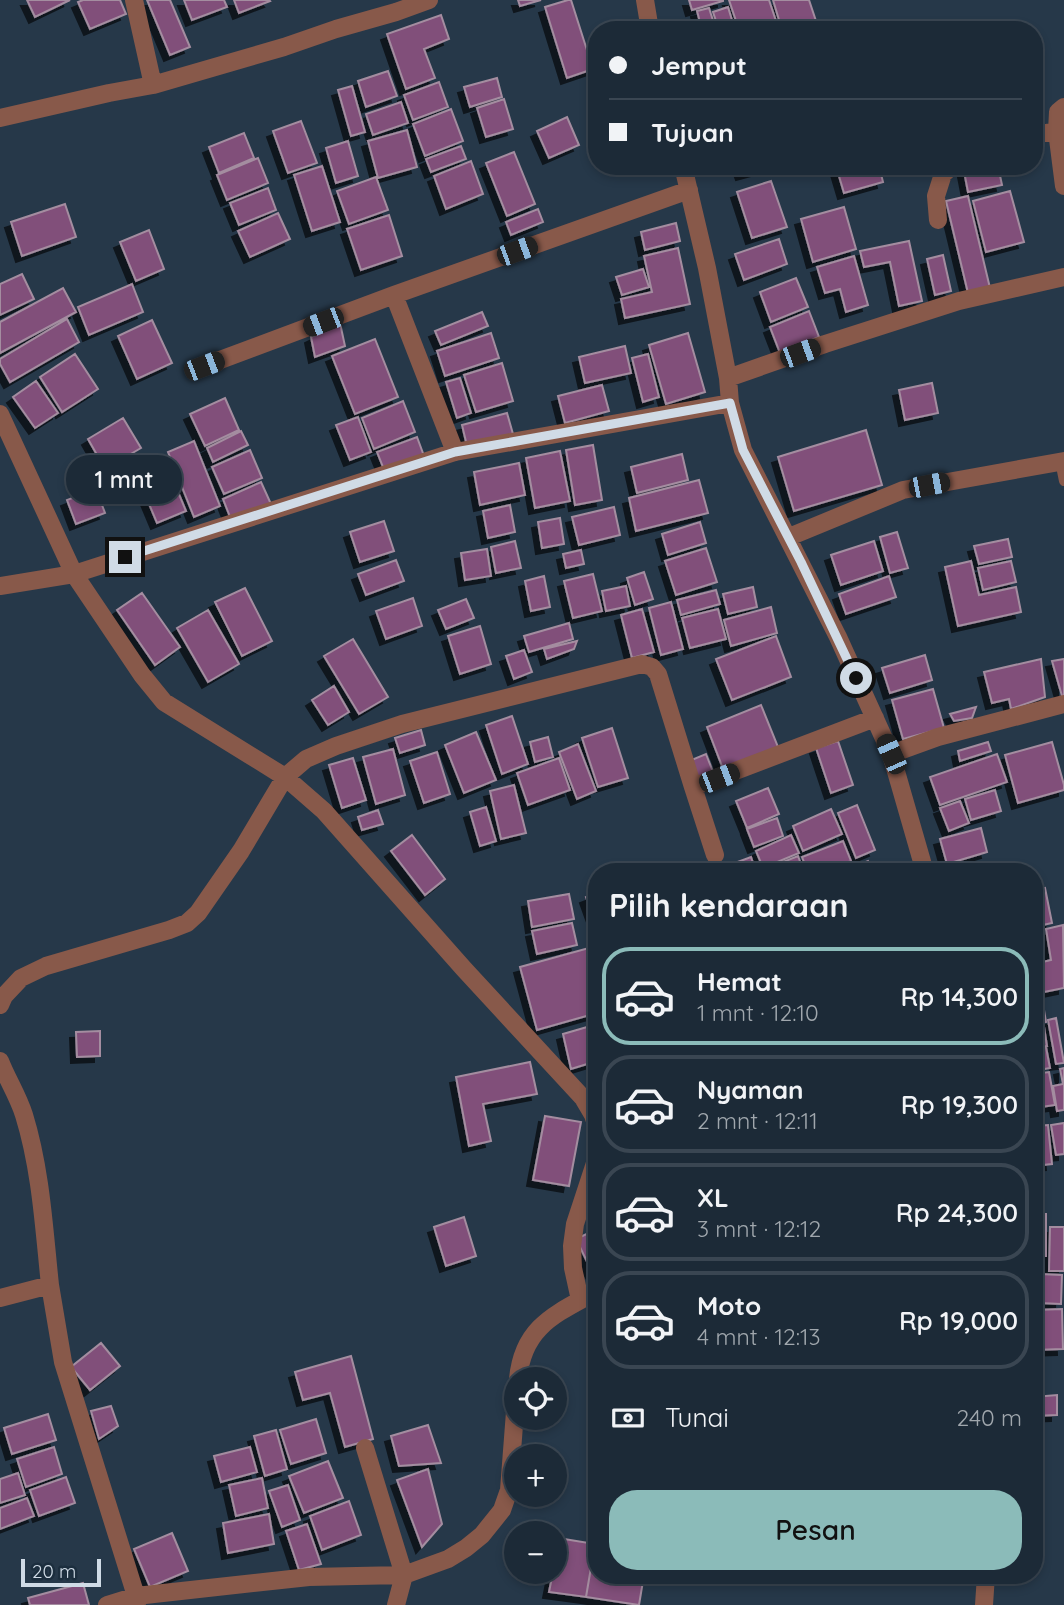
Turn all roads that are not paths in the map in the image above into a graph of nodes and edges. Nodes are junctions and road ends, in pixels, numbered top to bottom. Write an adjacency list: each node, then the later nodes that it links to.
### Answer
1 (134, 0): 5 (street)
2 (429, 0): 5 (street)
3 (645, 0): 4 (street)
4 (648, 21)
5 (153, 85): 7 (street)
6 (1064, 107): 8 (street)
7 (0, 118)
8 (1057, 131): 9 (street); 12 (street)
9 (1043, 133)
10 (685, 175): 13 (street)
11 (943, 175): 14 (street)
12 (1064, 186)
13 (689, 190): 16 (street); 18 (street)
14 (938, 220)
15 (1064, 277): 18 (street)
16 (394, 295): 17 (street); 21 (street)
17 (204, 366)
18 (728, 378): 19 (street)
19 (730, 403): 21 (street); 24 (street)
20 (0, 414): 25 (street)
21 (455, 452): 25 (street)
22 (1062, 461): 23 (lane); 24 (street)
23 (1064, 481)
24 (789, 537): 28 (street)
25 (75, 573): 26 (street); 30 (street)
26 (0, 586)
27 (1064, 704): 29 (street)
28 (874, 718): 29 (street); 31 (street)
29 (891, 754): 33 (street)
30 (285, 776): 31 (street); 34 (street); 36 (street)
31 (693, 788): 32 (street)
32 (715, 855)
33 (922, 863)
34 (0, 1005)
35 (0, 1061): 38 (street)
36 (588, 1106)
37 (588, 1186): 41 (street)
38 (50, 1285): 40 (street); 47 (street)
39 (588, 1296): 41 (street)
40 (0, 1298)
41 (580, 1300): 42 (street)
42 (519, 1367)
43 (514, 1430): 45 (street)
44 (365, 1448): 45 (street)
45 (404, 1575): 47 (street); 49 (street)
46 (985, 1584): 50 (street)
47 (136, 1600): 48 (street)
48 (107, 1605)
49 (396, 1605)
50 (984, 1605)

